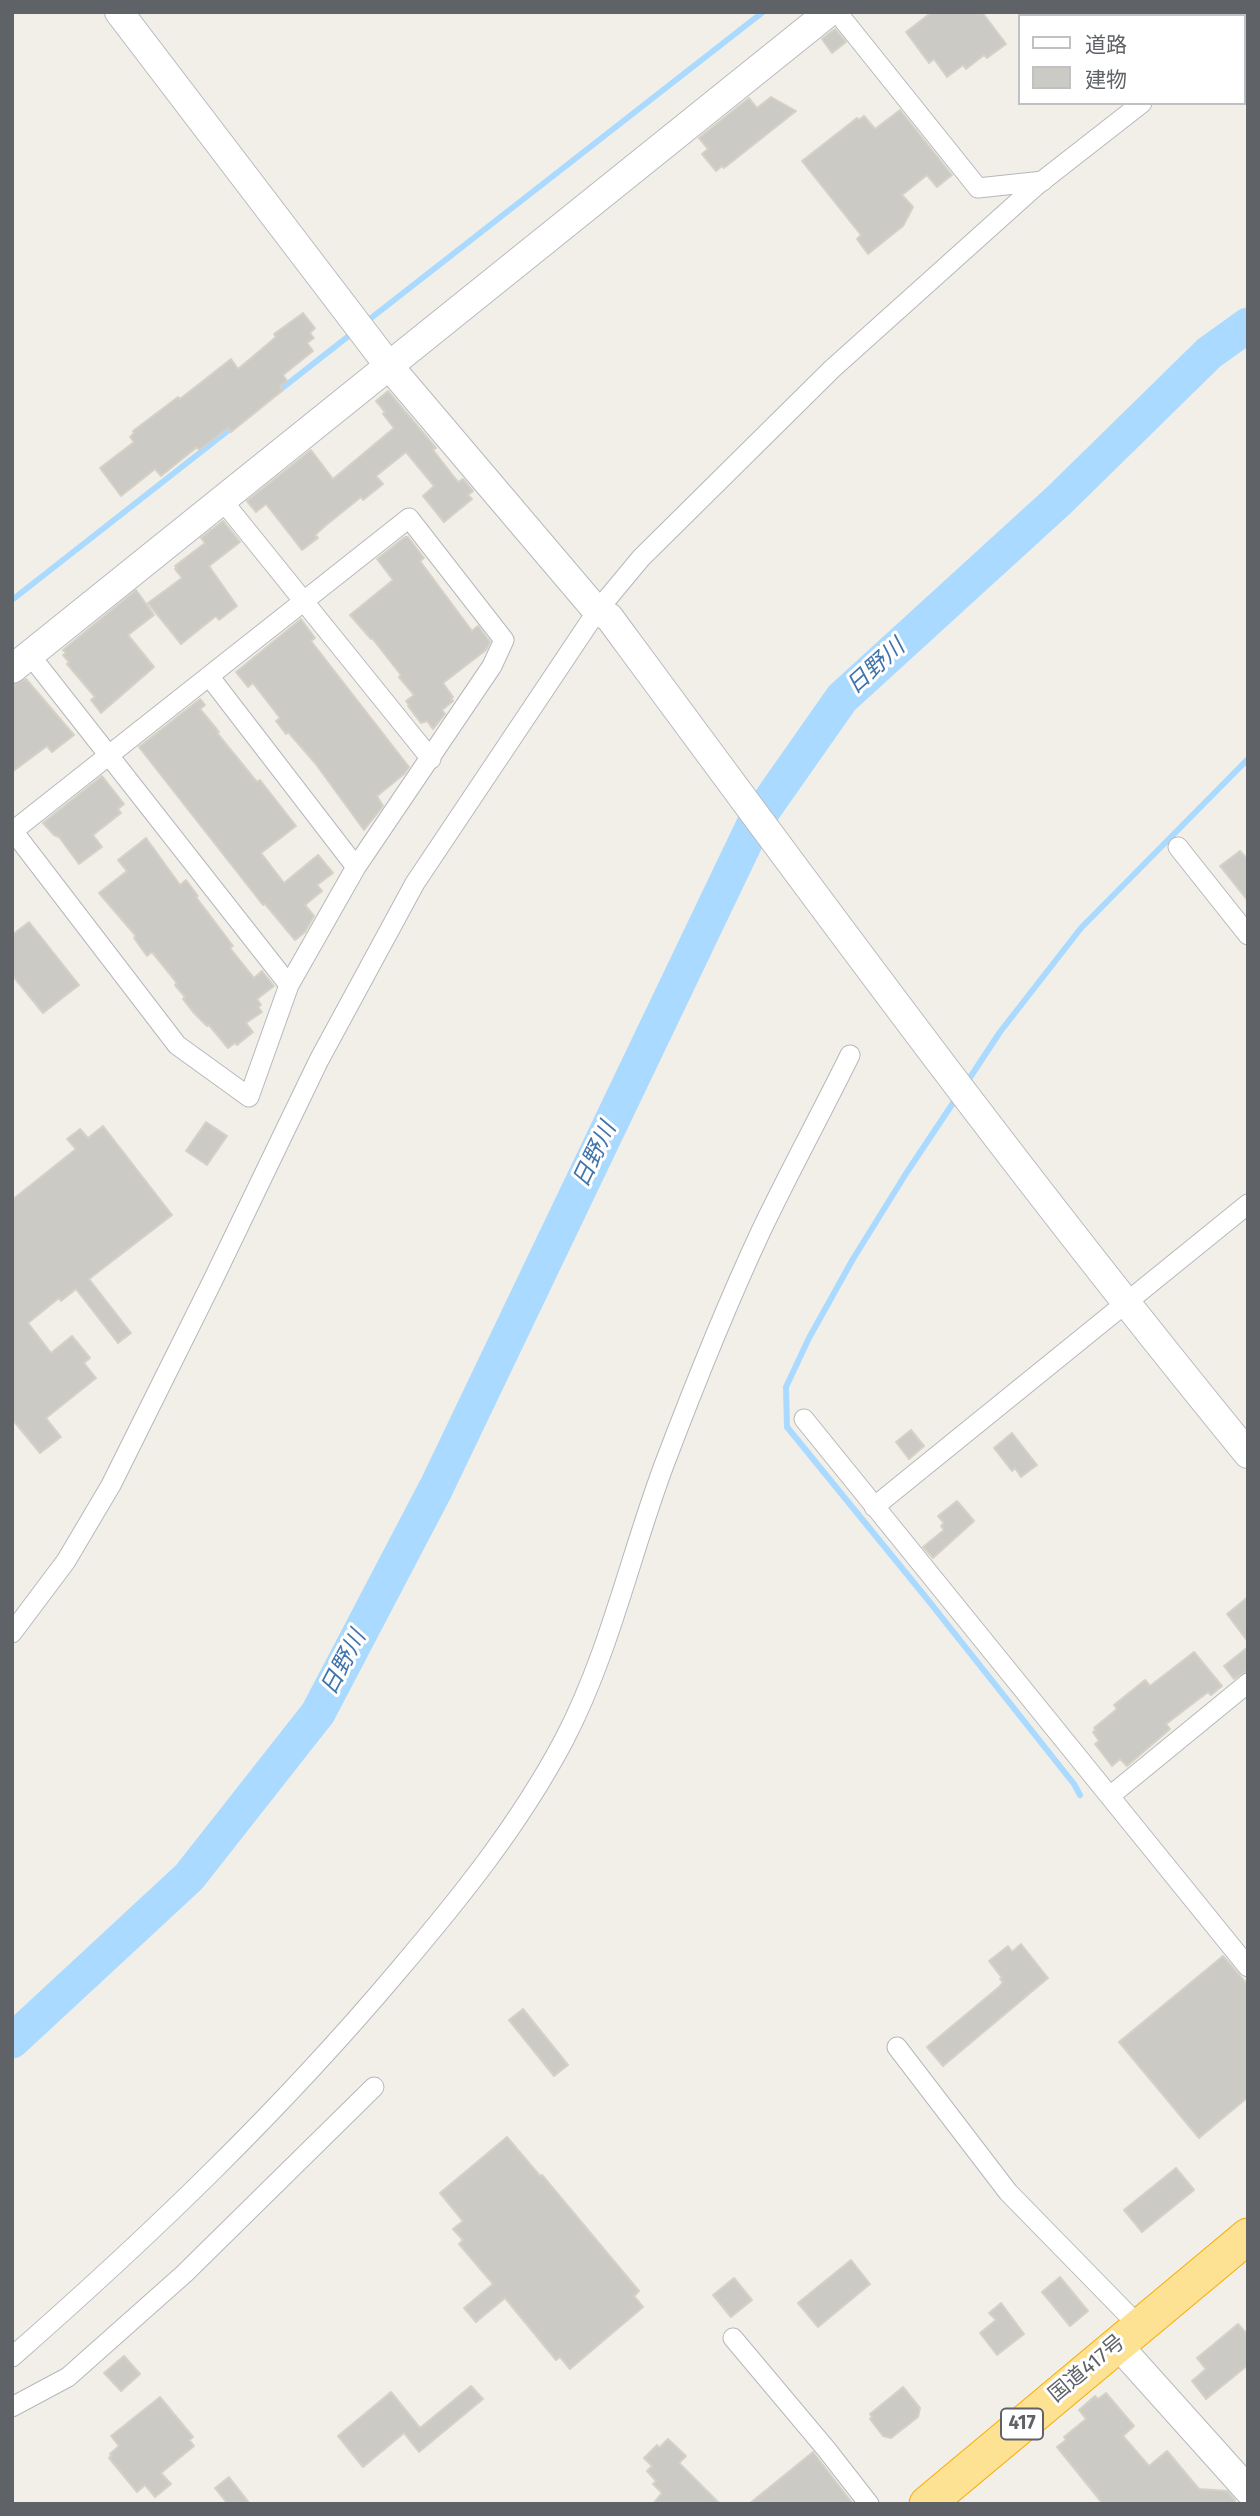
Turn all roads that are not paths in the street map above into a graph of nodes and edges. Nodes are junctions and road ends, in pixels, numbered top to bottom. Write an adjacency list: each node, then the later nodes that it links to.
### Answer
1 (119, 12): 6 (street)
2 (829, 12): 6 (street)
3 (836, 12): 5 (street)
4 (1139, 105): 5 (street)
5 (1043, 181): 9 (street)
6 (389, 366): 7 (street); 9 (street)
7 (222, 500): 8 (street); 10 (street)
8 (304, 601): 11 (street); 13 (street); 13 (street)
9 (603, 614): 20 (street); 24 (street)
10 (21, 662): 12 (street)
11 (209, 676): 12 (street); 15 (street)
12 (109, 755): 17 (street); 17 (street)
13 (431, 759): 15 (street)
14 (1178, 847): 16 (street)
15 (356, 867): 17 (street)
16 (1248, 935)
17 (289, 985)
18 (850, 1055): 33 (street)
19 (1248, 1204): 20 (street)
20 (1126, 1305): 22 (street); 23 (street)
21 (804, 1419): 23 (street)
22 (1248, 1454)
23 (873, 1507): 26 (street)
24 (12, 1633)
25 (1248, 1683): 26 (street)
26 (1111, 1796): 27 (street)
27 (1248, 1967)
28 (897, 2047): 31 (street)
29 (374, 2087): 34 (street)
30 (1248, 2236): 31 (highway, 国道417号 / 417)
31 (1128, 2335): 35 (street); 37 (highway, 国道417号 / 417)
32 (733, 2338): 36 (street)
33 (12, 2357)
34 (12, 2407)
35 (1248, 2490)
36 (869, 2504)
37 (927, 2504)

